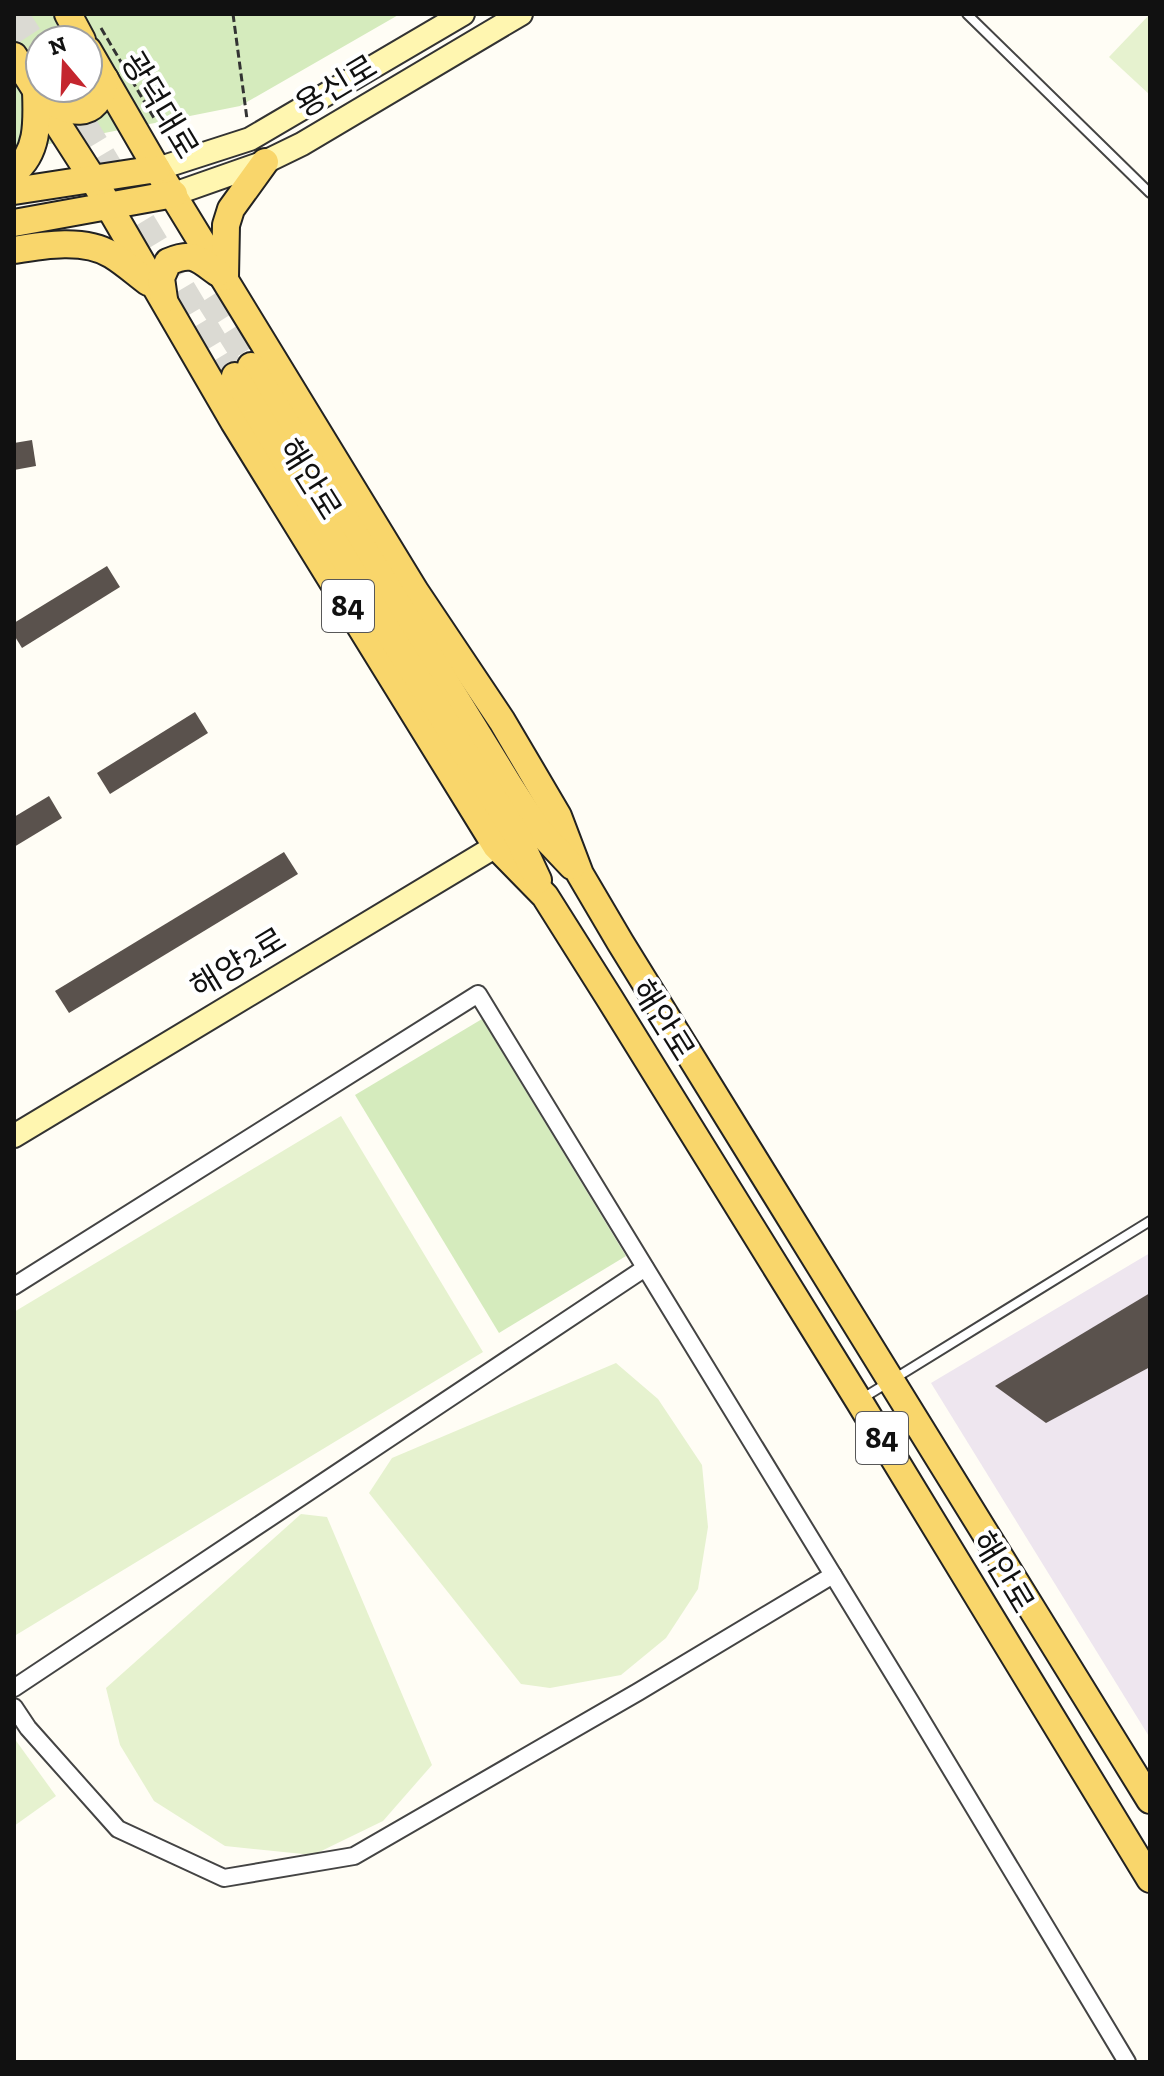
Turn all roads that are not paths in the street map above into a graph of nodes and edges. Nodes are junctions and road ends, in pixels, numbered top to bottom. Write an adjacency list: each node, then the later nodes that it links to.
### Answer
1 (463, 14): 12 (main road, 용신로)
2 (521, 14): 11 (main road, 용신로)
3 (967, 14): 4 (lane)
4 (978, 18): 16 (lane)
5 (105, 79): 6 (main road); 12 (main road, 광덕대로)
6 (104, 85)
7 (36, 104): 13 (main road)
8 (44, 104): 14 (main road)
9 (54, 104): 10 (main road)
10 (96, 104)
11 (265, 162): 17 (main road, 용신로); 21 (main road)
12 (157, 169): 14 (main road); 17 (main road, 광덕대로 / 84)
13 (14, 172)
14 (93, 179): 15 (main road); 18 (main road)
15 (14, 191)
16 (1150, 193)
17 (174, 194): 18 (main road); 21 (main road, 해안로 / 84)
18 (108, 205): 19 (main road); 22 (main road, 해안로 / 84)
19 (14, 223)
20 (14, 250): 22 (main road, 84)
21 (225, 277): 22 (main road); 24 (main road, 해안로 / 84)
22 (158, 294): 23 (main road, 해안로 / 84)
23 (496, 846): 25 (main road, 해안로 / 84); 26 (main road, 해양2로)
24 (580, 874): 25 (main road); 30 (main road, 해안로 / 84)
25 (545, 896): 31 (main road, 해안로 / 84)
26 (14, 1136)
27 (1150, 1221): 30 (lane)
28 (645, 1268): 29 (street); 32 (street); 33 (street)
29 (14, 1286)
30 (892, 1380): 31 (lane); 35 (main road, 해안로 / 84)
31 (859, 1401): 36 (main road, 해안로 / 84)
32 (833, 1575): 34 (street); 37 (street)
33 (14, 1688)
34 (14, 1707)
35 (1150, 1800)
36 (1150, 1879)
37 (1127, 2062)

